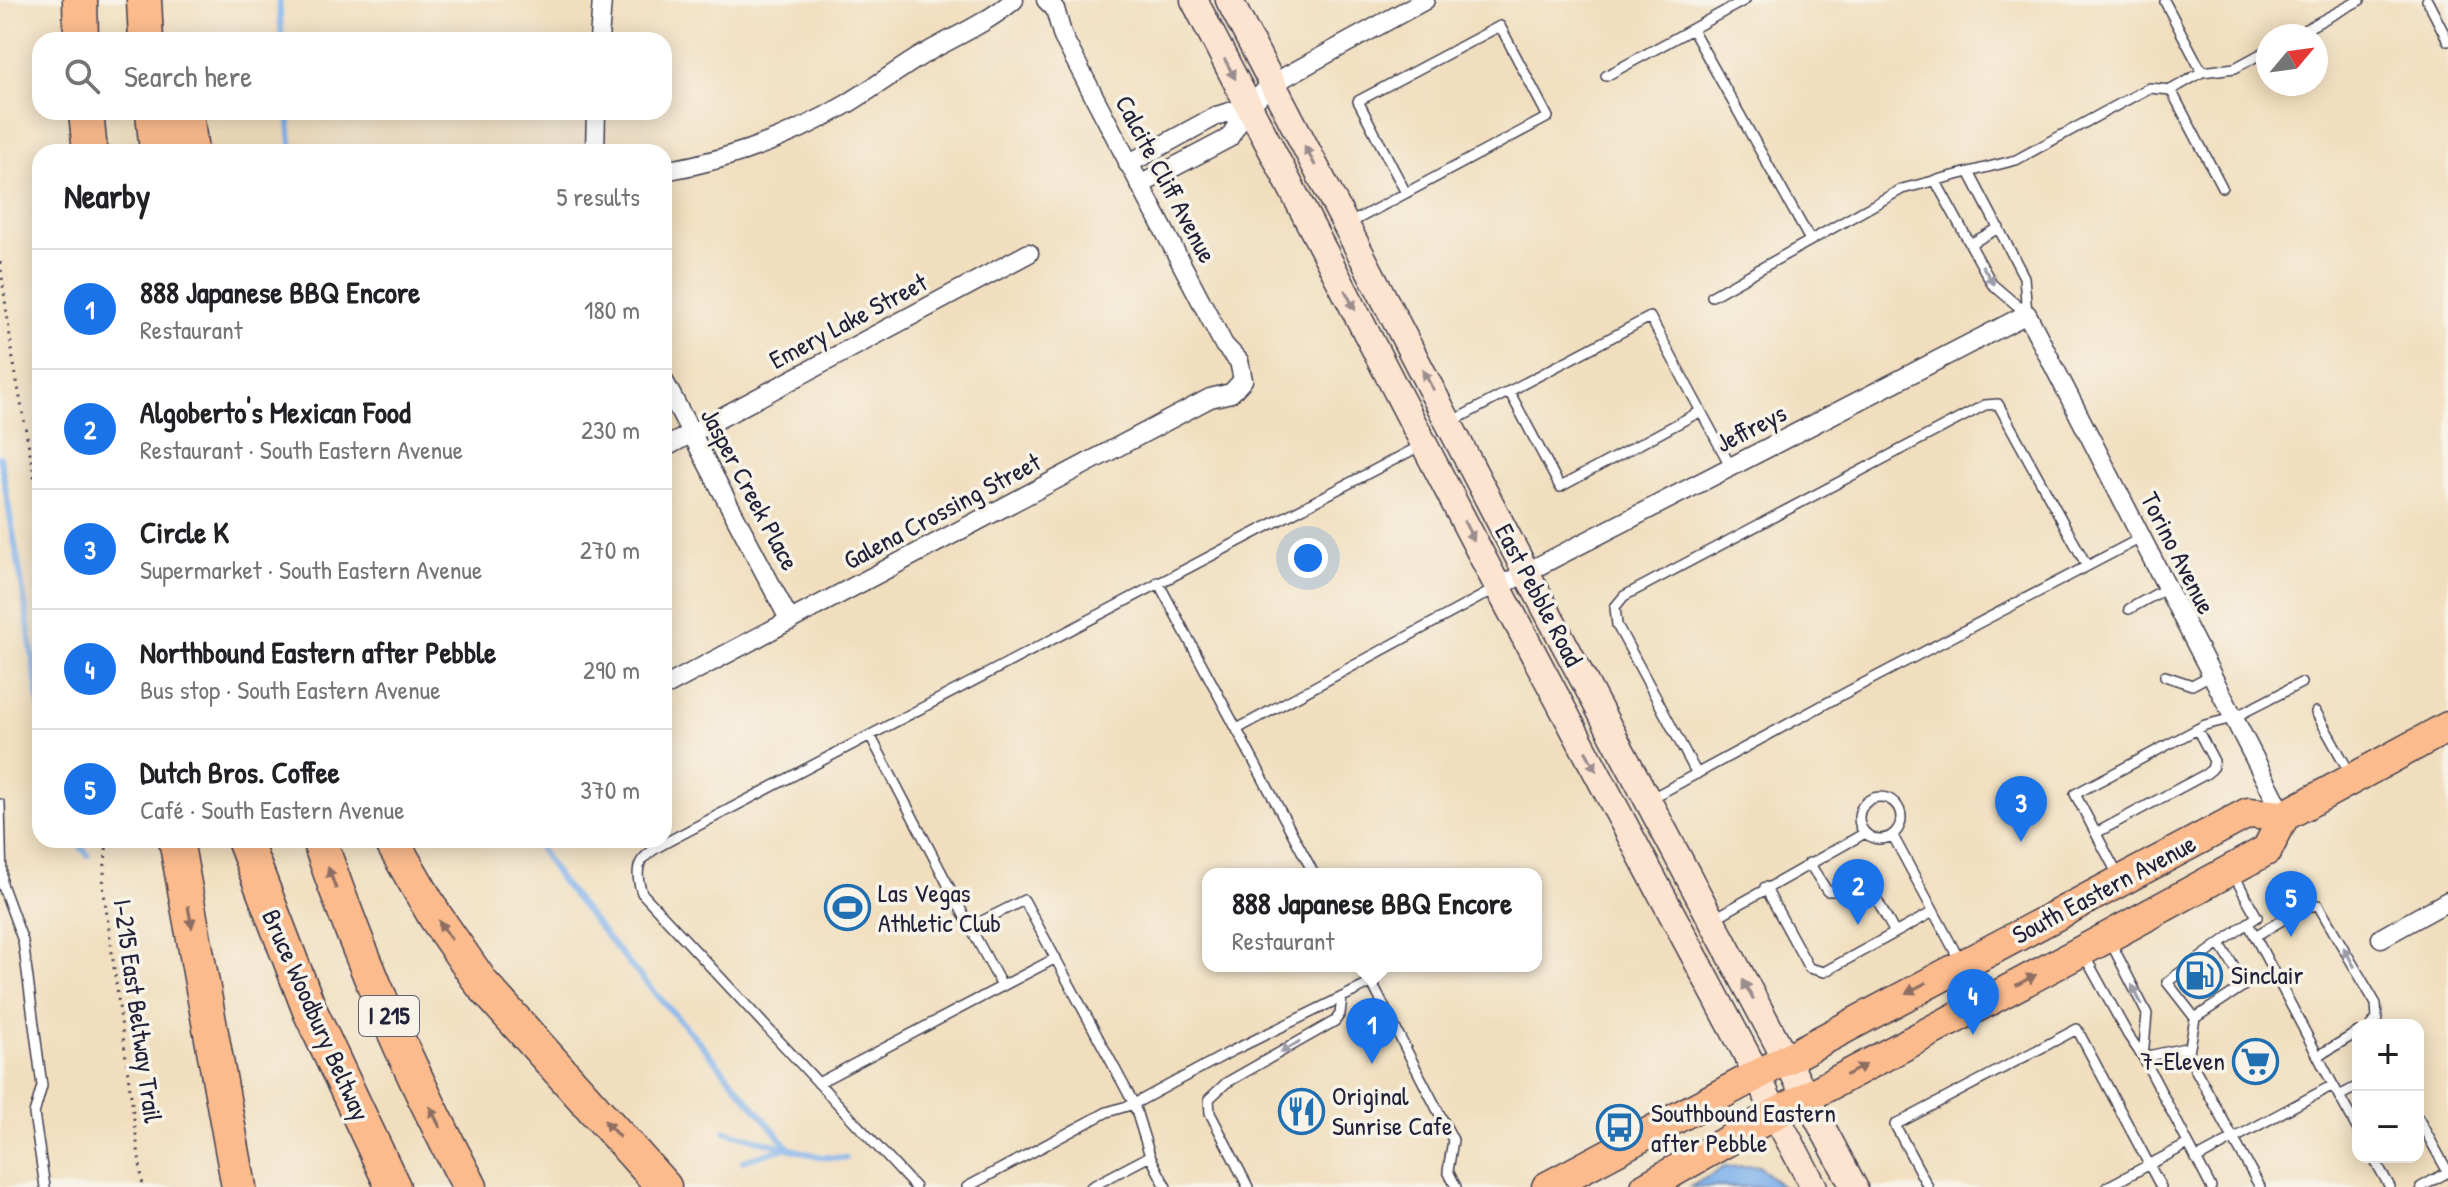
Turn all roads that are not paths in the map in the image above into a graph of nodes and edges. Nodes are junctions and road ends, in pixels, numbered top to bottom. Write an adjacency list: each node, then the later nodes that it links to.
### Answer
1 (144, 0): 14 (highway)
2 (602, 0): 15 (street)
3 (1014, 0): 34 (street)
4 (1046, 0): 33 (street, Calcite Cliff Avenue)
5 (1194, 0): 22 (main road, East Pebble Road, one-way to 22)
6 (1229, 0): 20 (main road, East Pebble Road)
7 (1425, 0): 20 (street)
8 (1745, 0): 13 (lane)
9 (2360, 0): 12 (lane)
10 (2427, 0): 16 (lane)
11 (2165, 2): 18 (lane)
12 (2315, 24)
13 (1692, 29): 19 (lane); 42 (lane)
14 (146, 32)
15 (600, 32)
16 (2448, 41)
17 (2256, 57): 18 (lane)
18 (2202, 72): 21 (lane)
19 (1606, 76)
20 (1272, 84): 22 (street); 40 (main road, East Pebble Road, one-way to 20)
21 (2171, 90): 35 (lane); 38 (lane)
22 (1249, 106): 33 (street); 37 (street); 54 (main road, East Pebble Road, one-way to 54)
23 (65, 120): 28 (highway)
24 (87, 120): 29 (highway)
25 (154, 120): 30 (highway)
26 (187, 120): 31 (highway)
27 (596, 120): 32 (street)
28 (67, 144)
29 (89, 144)
30 (156, 144)
31 (190, 144)
32 (595, 144)
33 (1128, 164): 37 (street, Calcite Cliff Avenue)
34 (672, 170)
35 (1969, 172): 36 (lane); 41 (lane)
36 (1935, 180): 42 (lane); 43 (lane)
37 (1140, 185): 47 (street, Calcite Cliff Avenue)
38 (2222, 187)
39 (1406, 193): 39 (lane); 40 (lane)
40 (1346, 225): 51 (main road, East Pebble Road, one-way to 40)
41 (1999, 228): 43 (lane); 46 (lane)
42 (1810, 240): 45 (lane)
43 (1970, 244): 46 (lane, one-way to 46)
44 (1029, 253): 52 (street, Emery Lake Street)
45 (1712, 296)
46 (2027, 314): 55 (street, Jeffreys); 56 (street, Torino Avenue)
47 (1243, 380): 63 (street, Galena Crossing Street)
48 (1509, 391): 50 (lane); 50 (lane); 51 (lane)
49 (672, 397): 52 (street, Jasper Creek Place)
50 (1701, 411): 55 (lane)
51 (1450, 423): 58 (main road, East Pebble Road)
52 (691, 434): 53 (street, Emery Lake Street); 63 (street, Jasper Creek Place)
53 (672, 444)
54 (1424, 444): 59 (lane); 60 (main road, East Pebble Road, one-way to 60)
55 (1731, 467): 58 (street, Jeffreys)
56 (2141, 538): 57 (lane); 61 (street, Torino Avenue)
57 (2087, 566): 74 (lane); 74 (lane)
58 (1527, 574): 60 (street, Jeffreys); 76 (main road, East Pebble Road)
59 (1158, 582): 70 (lane); 73 (lane)
60 (1498, 587): 70 (lane); 116 (main road, East Pebble Road, one-way to 116)
61 (2167, 588): 62 (lane); 64 (street, Torino Avenue)
62 (2129, 609)
63 (790, 621): 66 (street, Galena Crossing Street)
64 (2211, 675): 65 (lane); 69 (street, Torino Avenue)
65 (2165, 676)
66 (672, 683)
67 (2301, 683): 69 (lane)
68 (2316, 712): 75 (lane)
69 (2233, 718): 71 (lane); 78 (street, Torino Avenue)
70 (1237, 729): 89 (lane)
71 (2197, 729): 80 (lane); 80 (lane)
72 (2446, 733): 75 (main road)
73 (870, 735): 82 (lane); 97 (lane)
74 (1697, 774): 76 (lane)
75 (2353, 778): 78 (main road)
76 (1647, 801): 95 (main road, East Pebble Road)
77 (0, 804): 132 (lane)
78 (2284, 816): 90 (main road, South Eastern Avenue); 91 (main road, South Eastern Avenue)
79 (1865, 833): 81 (lane); 81 (lane); 88 (lane)
80 (2096, 833): 91 (lane)
81 (1893, 836): 94 (lane)
82 (672, 840)
83 (177, 848): 133 (highway, one-way to 133)
84 (247, 848): 134 (highway, Bruce Woodbury Beltway / I 215)
85 (322, 848): 135 (highway, I 215, one-way to 85)
86 (396, 848): 136 (highway, one-way to 86)
87 (657, 848): 117 (lane)
88 (1809, 863): 92 (lane); 98 (lane)
89 (1311, 868)
90 (2231, 869): 96 (lane); 101 (main road, South Eastern Avenue)
91 (2120, 880): 104 (main road, South Eastern Avenue)
92 (1765, 887): 95 (lane); 98 (lane)
93 (2448, 901): 100 (street)
94 (1933, 912): 98 (lane); 104 (lane)
95 (1711, 920): 115 (main road, East Pebble Road, one-way to 95)
96 (2248, 923): 99 (lane); 102 (lane)
97 (970, 927): 103 (lane); 107 (lane)
98 (1895, 933)
99 (2255, 936): 110 (lane, one-way to 99); 113 (lane)
100 (2381, 938)
101 (2095, 944): 114 (lane); 114 (lane, one-way to 101); 121 (main road, South Eastern Avenue, one-way to 101)
102 (2220, 944): 109 (lane); 109 (lane)
103 (1056, 958): 107 (lane); 122 (lane)
104 (1961, 964): 115 (main road, South Eastern Avenue, one-way to 115)
105 (1366, 972): 106 (lane)
106 (1371, 983): 108 (lane); 142 (lane)
107 (1002, 986): 117 (lane)
108 (1342, 997): 122 (lane); 141 (lane, one-way to 141)
109 (2195, 1018): 112 (lane)
110 (2377, 1019)
111 (2352, 1036): 113 (lane)
112 (2190, 1047): 114 (lane); 126 (lane)
113 (2318, 1056): 118 (lane)
114 (2143, 1057): 127 (lane)
115 (1784, 1059): 116 (main road, South Eastern Avenue); 121 (main road, East Pebble Road)
116 (1757, 1074): 123 (main road, East Pebble Road); 143 (main road, South Eastern Avenue)
117 (818, 1083): 137 (lane)
118 (2333, 1085): 120 (lane); 126 (lane)
119 (2352, 1089): 120 (lane)
120 (2339, 1096): 124 (lane)
121 (1805, 1098): 123 (main road, South Eastern Avenue); 146 (main road, East Pebble Road)
122 (1134, 1104): 128 (lane); 138 (lane)
123 (1775, 1114): 144 (main road, South Eastern Avenue); 145 (main road, East Pebble Road)
124 (2352, 1119)
125 (2424, 1129): 153 (lane)
126 (2233, 1138): 129 (lane); 151 (lane)
127 (2188, 1144): 129 (lane); 131 (lane)
128 (1150, 1156): 139 (lane); 140 (lane)
129 (2196, 1159): 150 (lane)
130 (2376, 1163): 152 (lane)
131 (2149, 1164): 147 (lane); 148 (lane); 149 (lane)
132 (45, 1187)
133 (239, 1187)
134 (393, 1187)
135 (470, 1187)
136 (664, 1187)
137 (915, 1187)
138 (967, 1187)
139 (1091, 1187)
140 (1166, 1187)
141 (1248, 1187)
142 (1456, 1187)
143 (1547, 1187)
144 (1646, 1187)
145 (1814, 1187)
146 (1854, 1187)
147 (1928, 1187)
148 (2107, 1187)
149 (2161, 1187)
150 (2211, 1187)
151 (2260, 1187)
152 (2390, 1187)
153 (2421, 1187)

